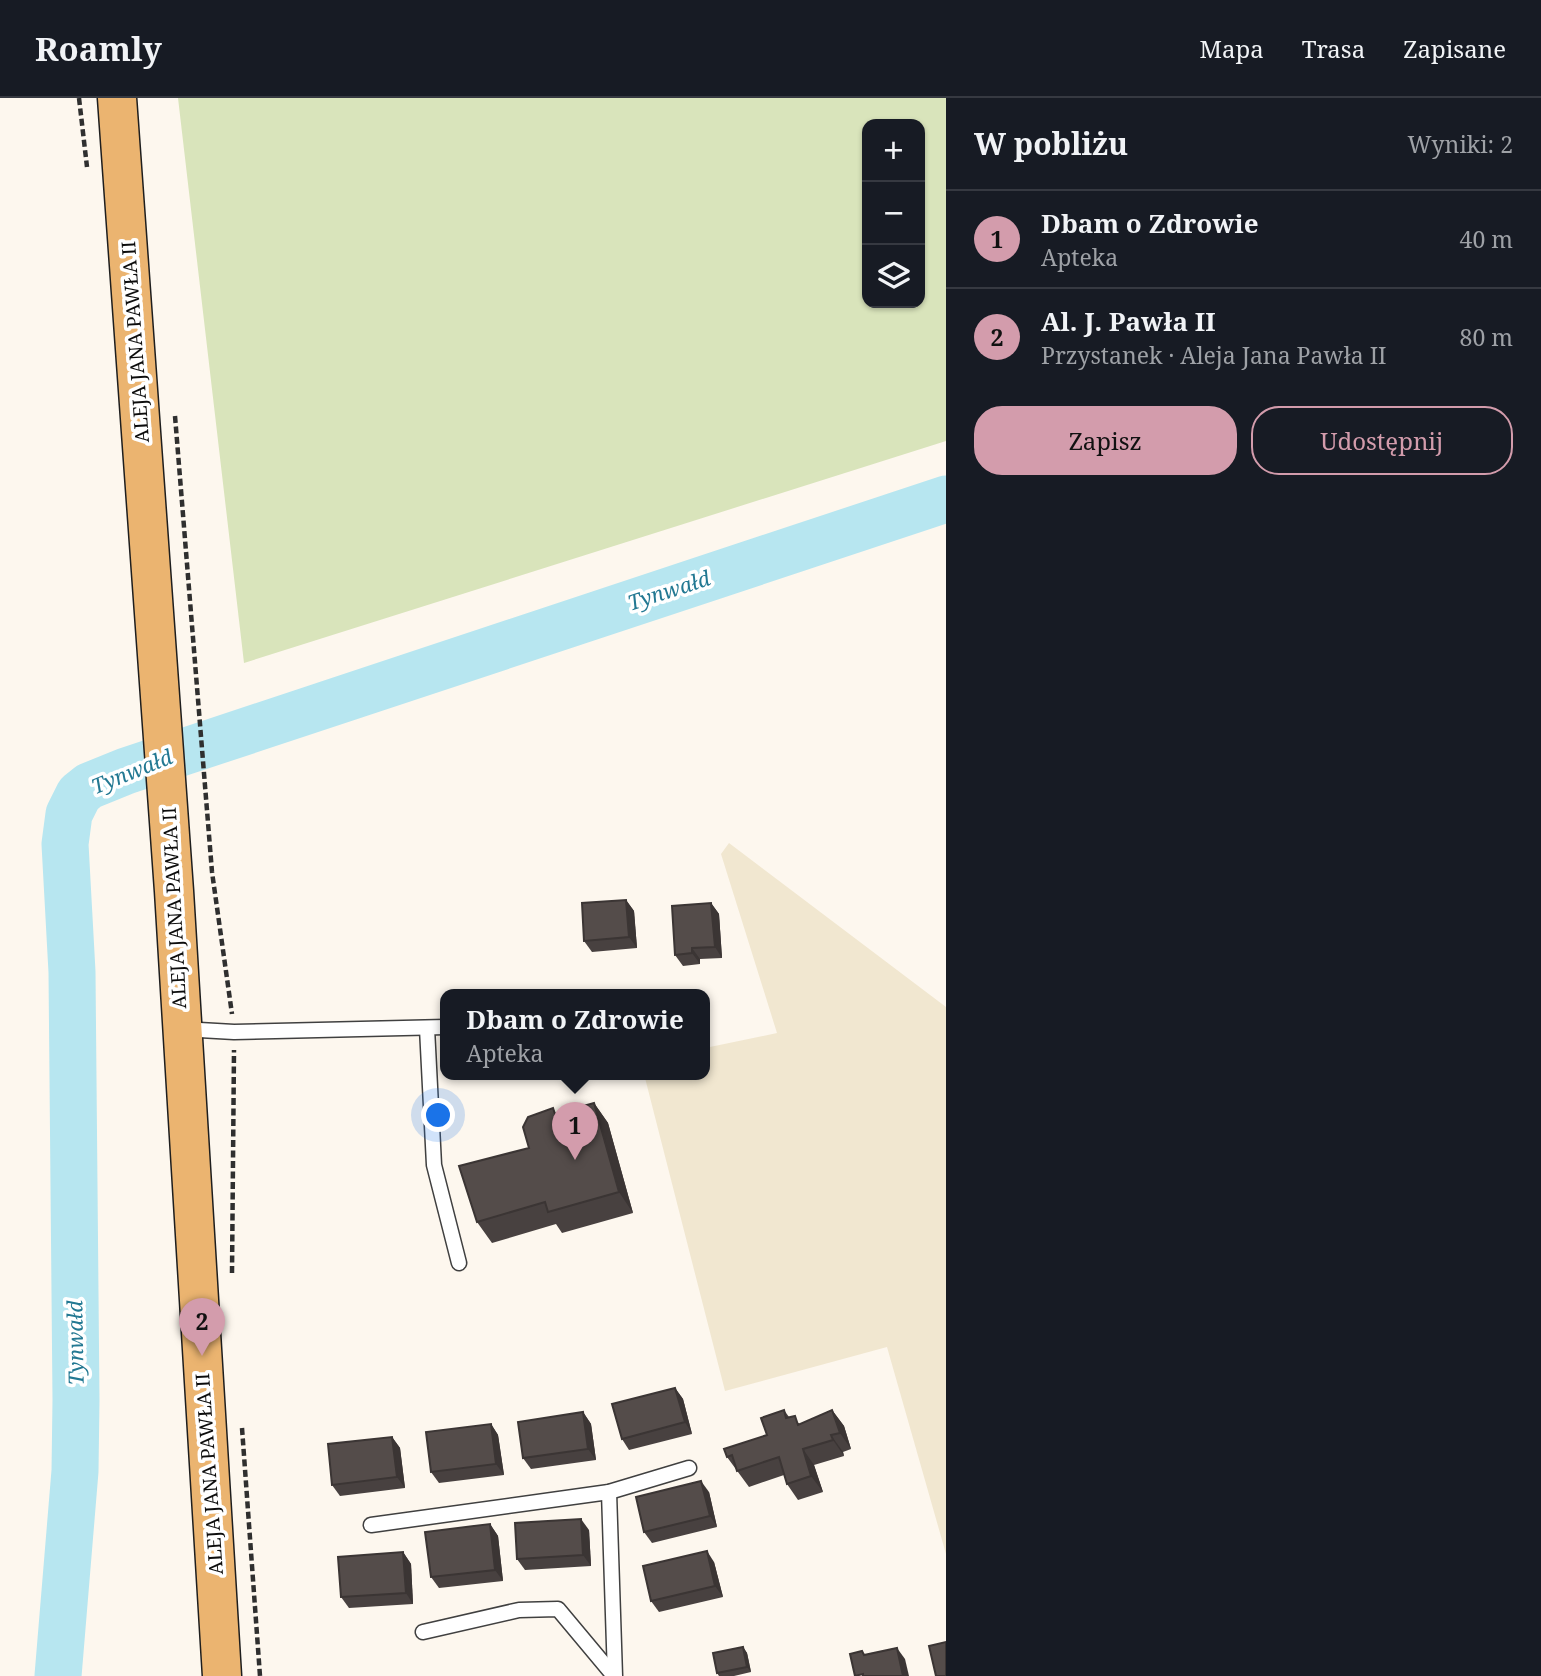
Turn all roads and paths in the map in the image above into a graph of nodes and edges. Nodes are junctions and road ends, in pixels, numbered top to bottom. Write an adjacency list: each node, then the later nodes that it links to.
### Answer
1 (117, 98): 4 (main road, ALEJA JANA PAWŁA II)
2 (193, 633): 6 (path)
3 (440, 1027): 5 (lane)
4 (181, 1028): 6 (lane); 14 (main road, ALEJA JANA PAWŁA II)
5 (426, 1028): 6 (lane); 7 (lane)
6 (234, 1032): 8 (path)
7 (459, 1263)
8 (232, 1278)
9 (242, 1423): 15 (path)
10 (689, 1468): 11 (lane)
11 (609, 1492): 12 (lane); 16 (lane)
12 (371, 1525)
13 (423, 1632): 16 (lane)
14 (222, 1676)
15 (260, 1676)
16 (615, 1676)

